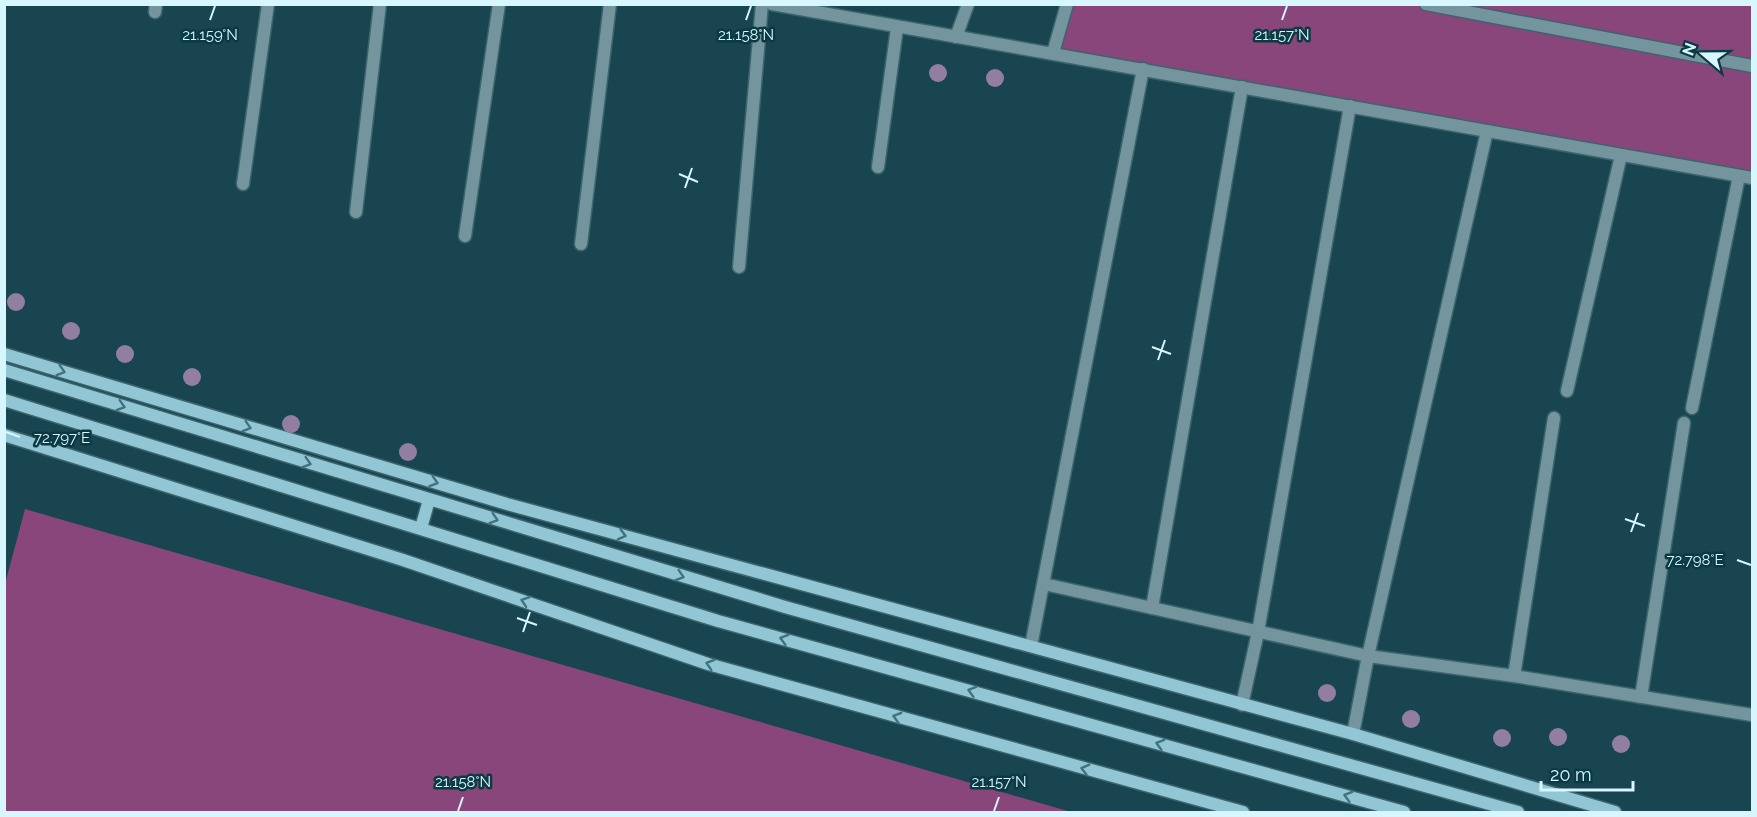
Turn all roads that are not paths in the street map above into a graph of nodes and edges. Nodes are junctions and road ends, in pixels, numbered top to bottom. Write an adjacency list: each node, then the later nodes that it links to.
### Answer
1 (268, 4): 23 (street)
2 (380, 4): 24 (street)
3 (499, 4): 25 (street)
4 (610, 4): 26 (street)
5 (762, 4): 27 (street)
6 (772, 4): 11 (street)
7 (968, 4): 12 (street)
8 (1067, 4): 13 (street)
9 (1426, 4): 10 (street)
10 (1453, 7): 14 (street)
11 (897, 28): 12 (street); 20 (street)
12 (956, 37): 13 (street)
13 (1053, 53): 15 (street)
14 (1752, 66)
15 (1143, 69): 16 (street); 38 (street)
16 (1242, 87): 17 (street); 39 (street)
17 (1350, 106): 18 (street); 40 (street)
18 (1487, 131): 19 (street); 42 (street)
19 (1621, 155): 21 (street); 30 (street)
20 (878, 166)
21 (1739, 176): 22 (street); 32 (street)
22 (1752, 178)
23 (243, 184)
24 (356, 212)
25 (465, 236)
26 (581, 244)
27 (739, 267)
28 (4, 354): 41 (main road, one-way to 41)
29 (4, 370): 36 (main road, one-way to 36)
30 (1567, 391)
31 (4, 400): 37 (main road)
32 (1692, 408)
33 (1554, 418): 43 (street)
34 (1684, 423): 44 (street)
35 (4, 435): 48 (main road, one-way to 35)
36 (429, 500): 37 (main road); 50 (main road, one-way to 50)
37 (421, 528): 49 (main road, one-way to 37)
38 (1044, 584): 39 (street); 41 (street)
39 (1152, 608): 40 (street)
40 (1258, 632): 42 (street); 45 (street)
41 (1032, 646): 45 (main road)
42 (1368, 656): 43 (street); 47 (street)
43 (1514, 676): 44 (street)
44 (1641, 697): 46 (street)
45 (1242, 705): 47 (main road)
46 (1752, 715)
47 (1353, 735): 51 (main road)
48 (1243, 813)
49 (1404, 813)
50 (1518, 813)
51 (1615, 813)

